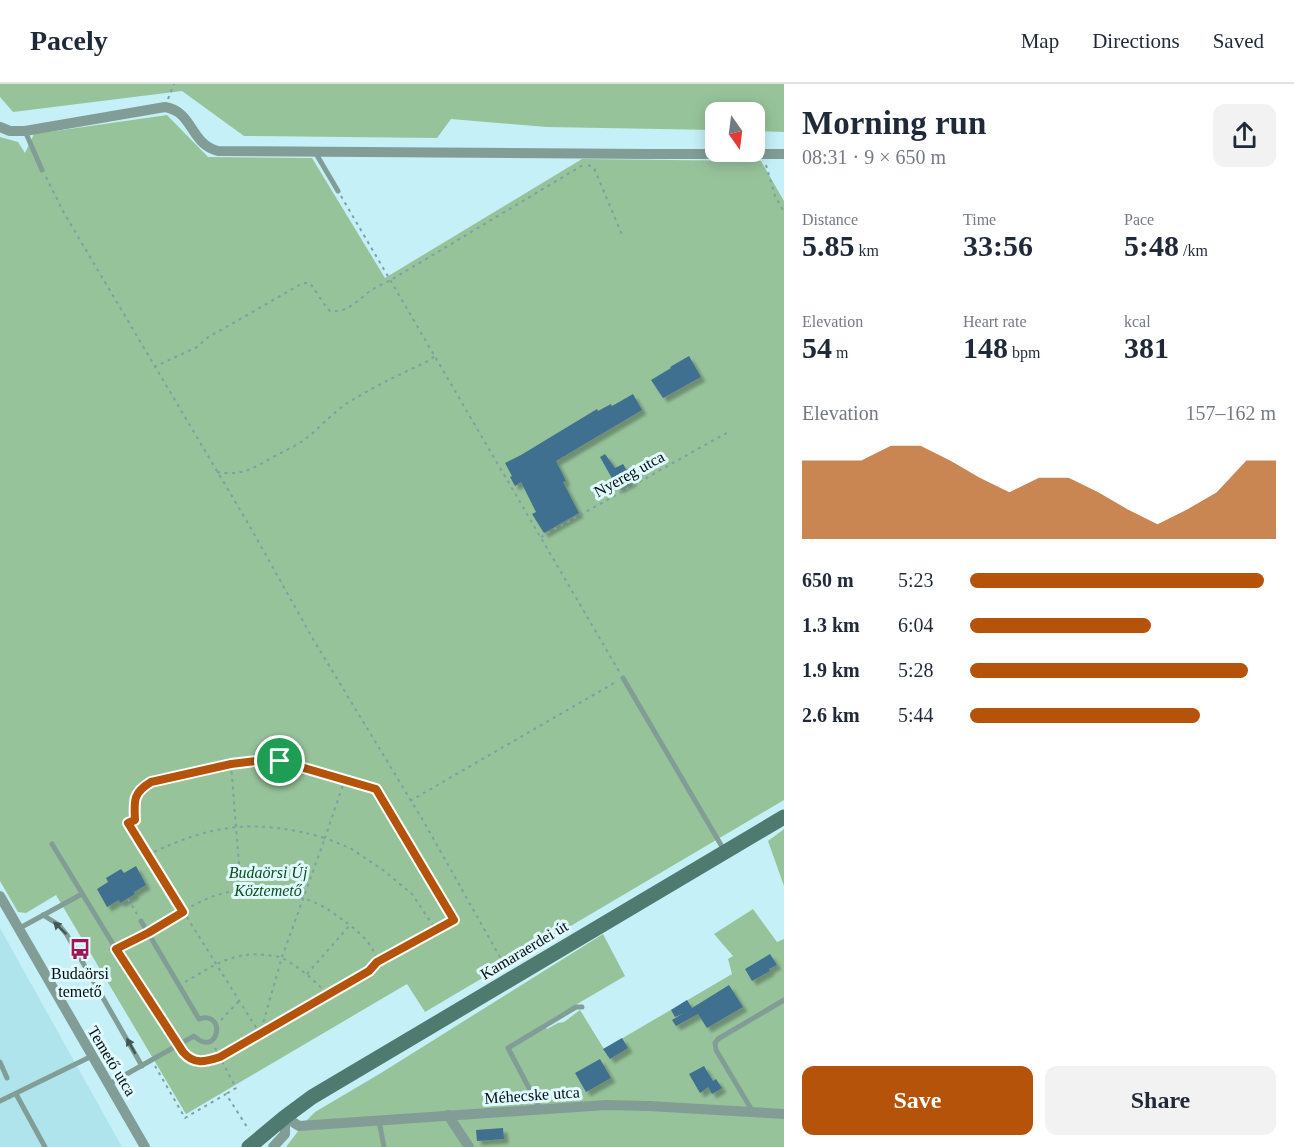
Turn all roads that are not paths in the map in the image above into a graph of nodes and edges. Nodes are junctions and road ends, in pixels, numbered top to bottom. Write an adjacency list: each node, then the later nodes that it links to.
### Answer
1 (0, 127): 2 (street)
2 (26, 131): 3 (street); 5 (lane)
3 (315, 152): 4 (street); 6 (lane)
4 (784, 154)
5 (42, 170)
6 (338, 191)
7 (623, 678): 10 (lane)
8 (784, 817): 10 (street, Kamaraerdei út)
9 (52, 844): 11 (lane)
10 (725, 852): 30 (street, Kamaraerdei út)
11 (82, 894): 13 (lane); 16 (lane)
12 (0, 896): 15 (street, Temető utca)
13 (43, 915): 15 (lane); 21 (lane, one-way to 13)
14 (141, 921): 16 (lane)
15 (18, 928): 19 (street, Temető utca)
16 (148, 933): 21 (lane)
17 (784, 1000): 27 (lane)
18 (582, 1007): 26 (lane)
19 (92, 1056): 23 (street, Temető utca); 24 (lane)
20 (0, 1062): 22 (lane)
21 (142, 1066): 23 (lane)
22 (7, 1078)
23 (109, 1084): 34 (street, Temető utca)
24 (16, 1094): 25 (lane); 33 (lane)
25 (0, 1101)
26 (540, 1109): 27 (street, Méhecske utca); 29 (street, Méhecske utca)
27 (753, 1112): 28 (street, Méhecske utca)
28 (784, 1114)
29 (448, 1115): 31 (street, Méhecske utca); 37 (street)
30 (285, 1117): 31 (street, Méhecske utca); 32 (street, Kamaraerdei út); 35 (street)
31 (379, 1121): 36 (lane)
32 (252, 1144)
33 (45, 1147)
34 (146, 1147)
35 (273, 1147)
36 (384, 1147)
37 (469, 1147)

